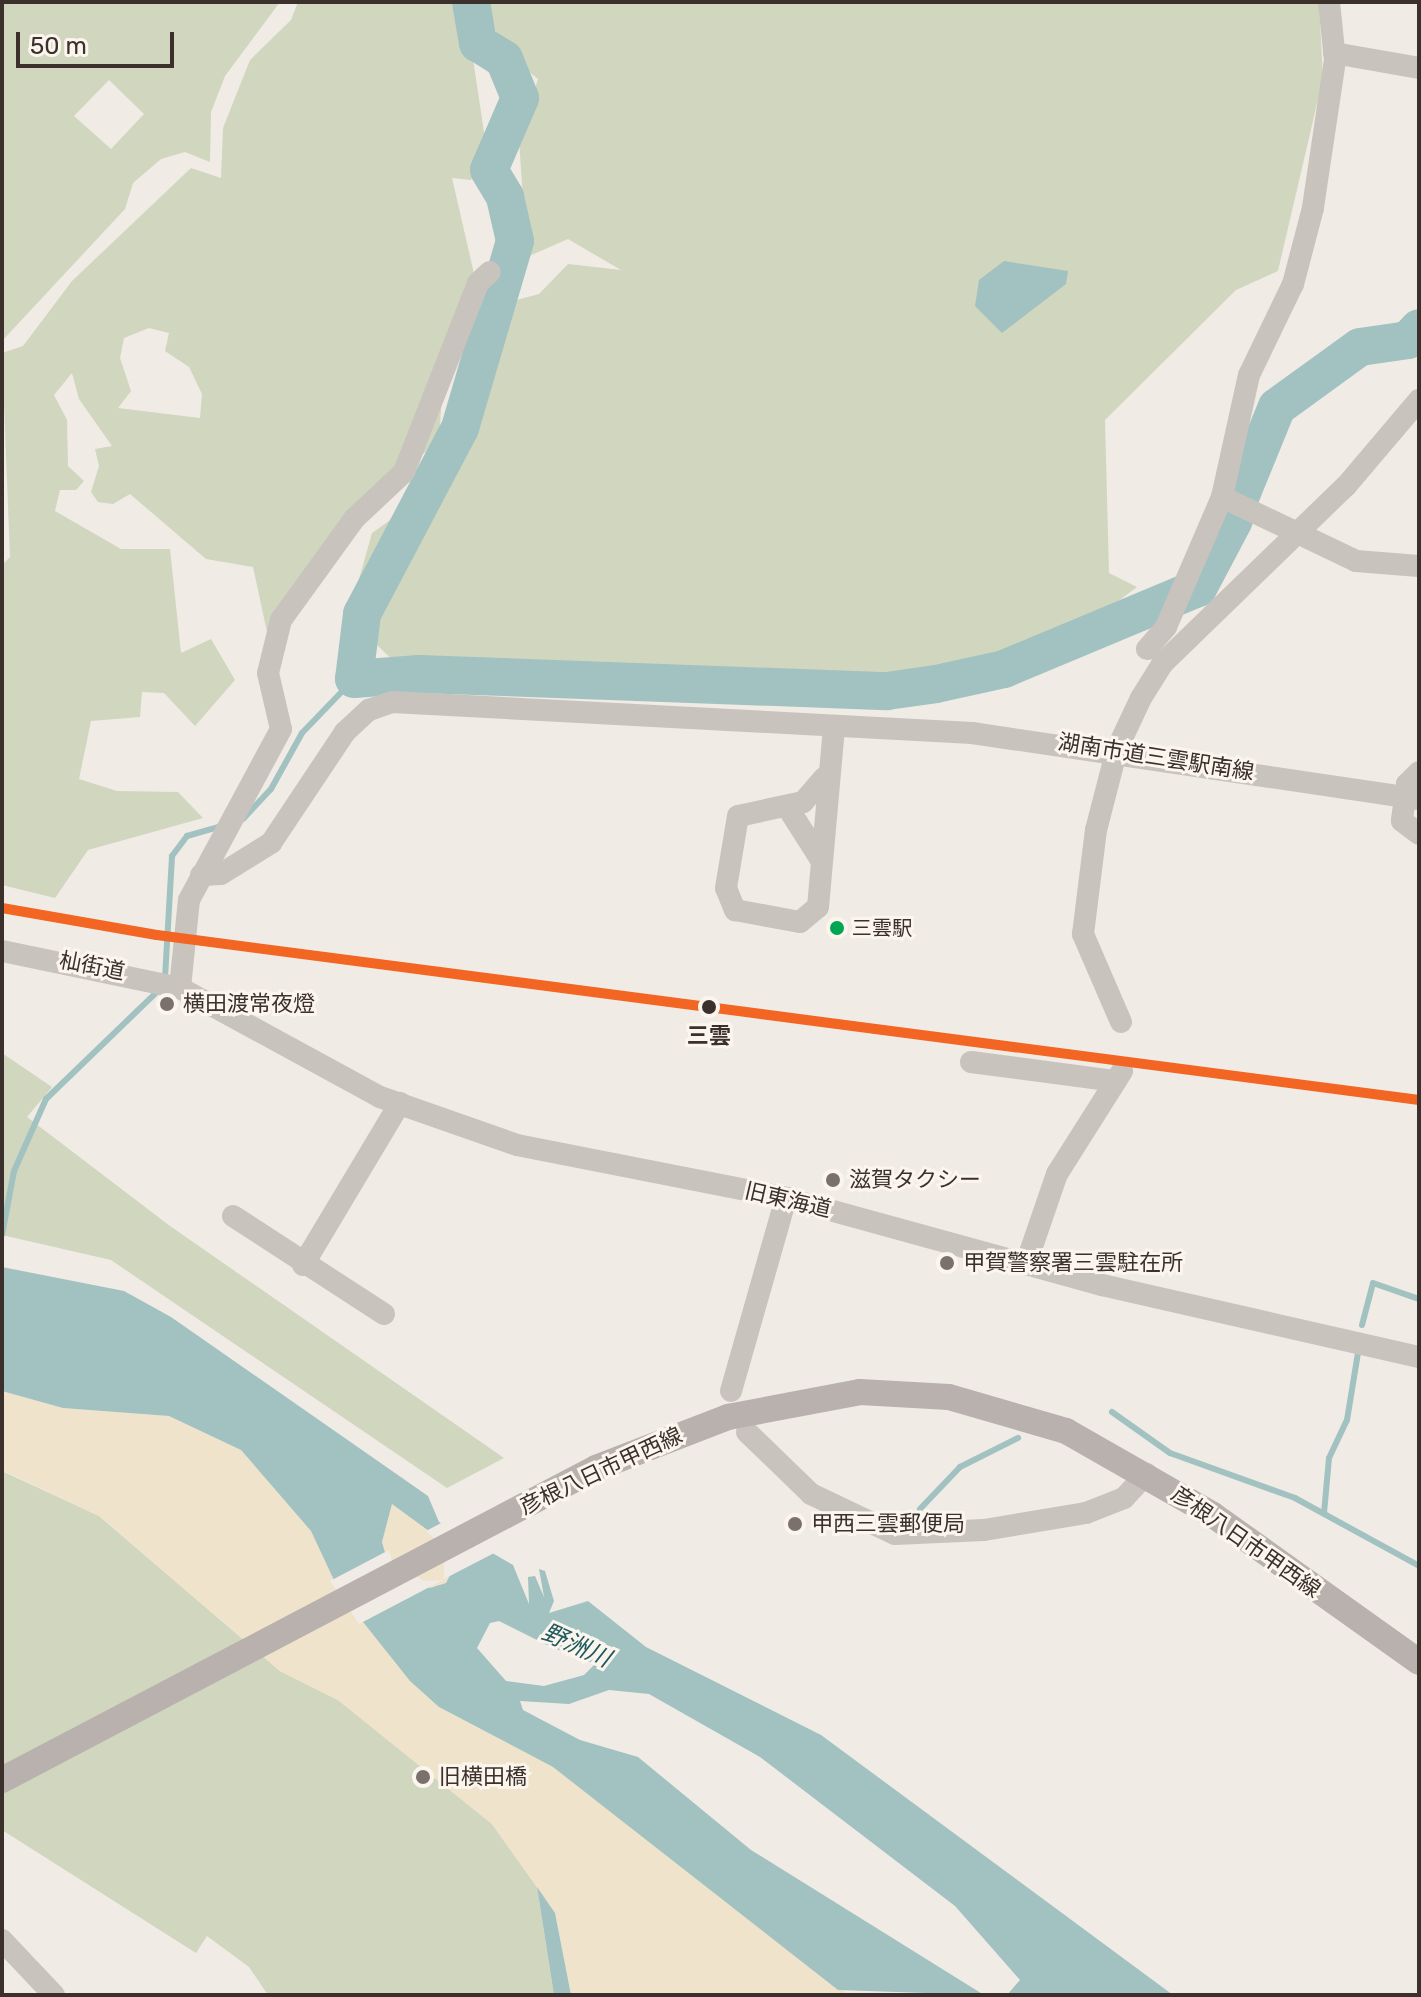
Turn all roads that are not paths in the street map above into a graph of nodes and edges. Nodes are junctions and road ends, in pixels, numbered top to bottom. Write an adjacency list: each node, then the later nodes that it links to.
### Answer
1 (1329, 2): 2 (street)
2 (1334, 53): 3 (street); 6 (street)
3 (1419, 68)
4 (490, 272): 18 (street)
5 (1419, 400): 7 (street)
6 (1222, 497): 7 (street); 9 (street)
7 (1296, 537): 8 (street); 11 (street)
8 (1419, 566)
9 (1147, 649)
10 (834, 726): 11 (street, 湖南市道三雲駅南線); 13 (street); 18 (street, 湖南市道三雲駅南線)
11 (1117, 749): 14 (street, 湖南市道三雲駅南線); 21 (street)
12 (1419, 772): 14 (street)
13 (824, 778): 15 (street); 17 (street)
14 (1411, 798): 16 (street)
15 (788, 808): 17 (street); 17 (street)
16 (1419, 834)
17 (822, 862)
18 (201, 875): 20 (street)
19 (2, 951): 20 (street, 杣街道)
20 (170, 985): 23 (street, 旧東海道)
21 (1121, 1022)
22 (971, 1062): 26 (street)
23 (400, 1103): 24 (street, 旧東海道); 27 (street)
24 (786, 1198): 26 (street, 旧東海道); 30 (street)
25 (233, 1216): 27 (street)
26 (1027, 1261): 29 (street, 旧東海道)
27 (303, 1265): 28 (street)
28 (384, 1314)
29 (1419, 1357)
30 (731, 1391)
31 (747, 1432): 32 (street)
32 (1146, 1474): 33 (main road, 彦根八日市甲西線); 34 (main road, 彦根八日市甲西線)
33 (1419, 1662)
34 (50, 1753): 35 (main road, 彦根八日市甲西線); 36 (main road, 彦根八日市甲西線)
35 (2, 1764)
36 (2, 1780)
37 (2, 1940): 38 (street)
38 (54, 1995)

